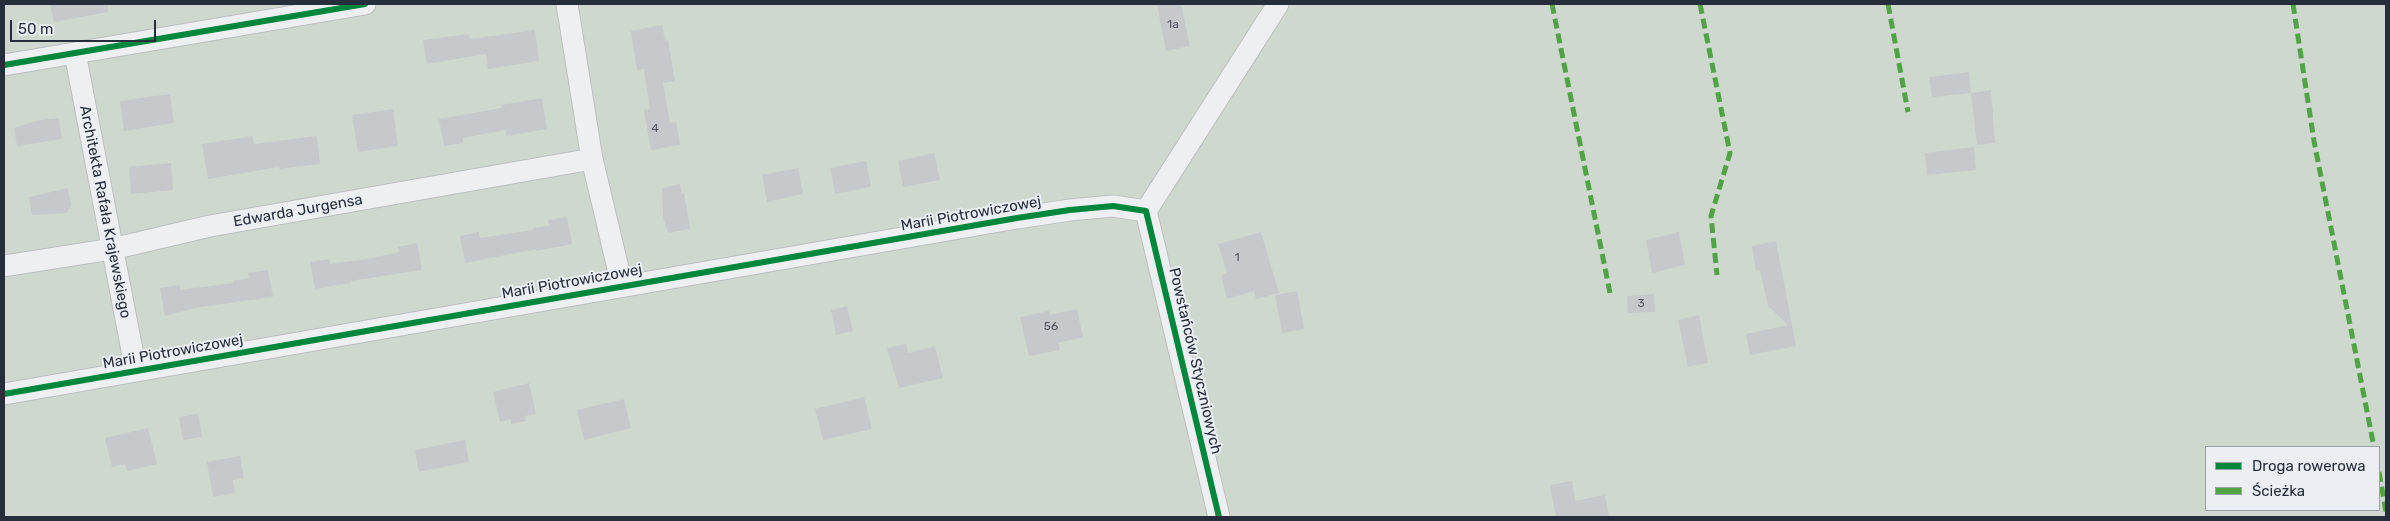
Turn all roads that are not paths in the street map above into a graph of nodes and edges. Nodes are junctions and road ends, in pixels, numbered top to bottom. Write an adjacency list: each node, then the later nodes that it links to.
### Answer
1 (365, 4): 4 (street)
2 (567, 4): 6 (street)
3 (1278, 4): 7 (street)
4 (75, 53): 5 (street); 8 (street, Architekta Rafała Krajewskiego)
5 (4, 65)
6 (592, 160): 8 (street, Edwarda Jurgensa); 10 (street)
7 (1146, 211): 10 (street, Marii Piotrowiczowej); 13 (street, Powstańców Styczniowych)
8 (112, 249): 9 (street, Edwarda Jurgensa); 11 (street, Architekta Rafała Krajewskiego)
9 (4, 266)
10 (622, 286): 11 (street, Marii Piotrowiczowej)
11 (136, 371): 12 (street, Marii Piotrowiczowej)
12 (4, 394)
13 (1219, 517)

